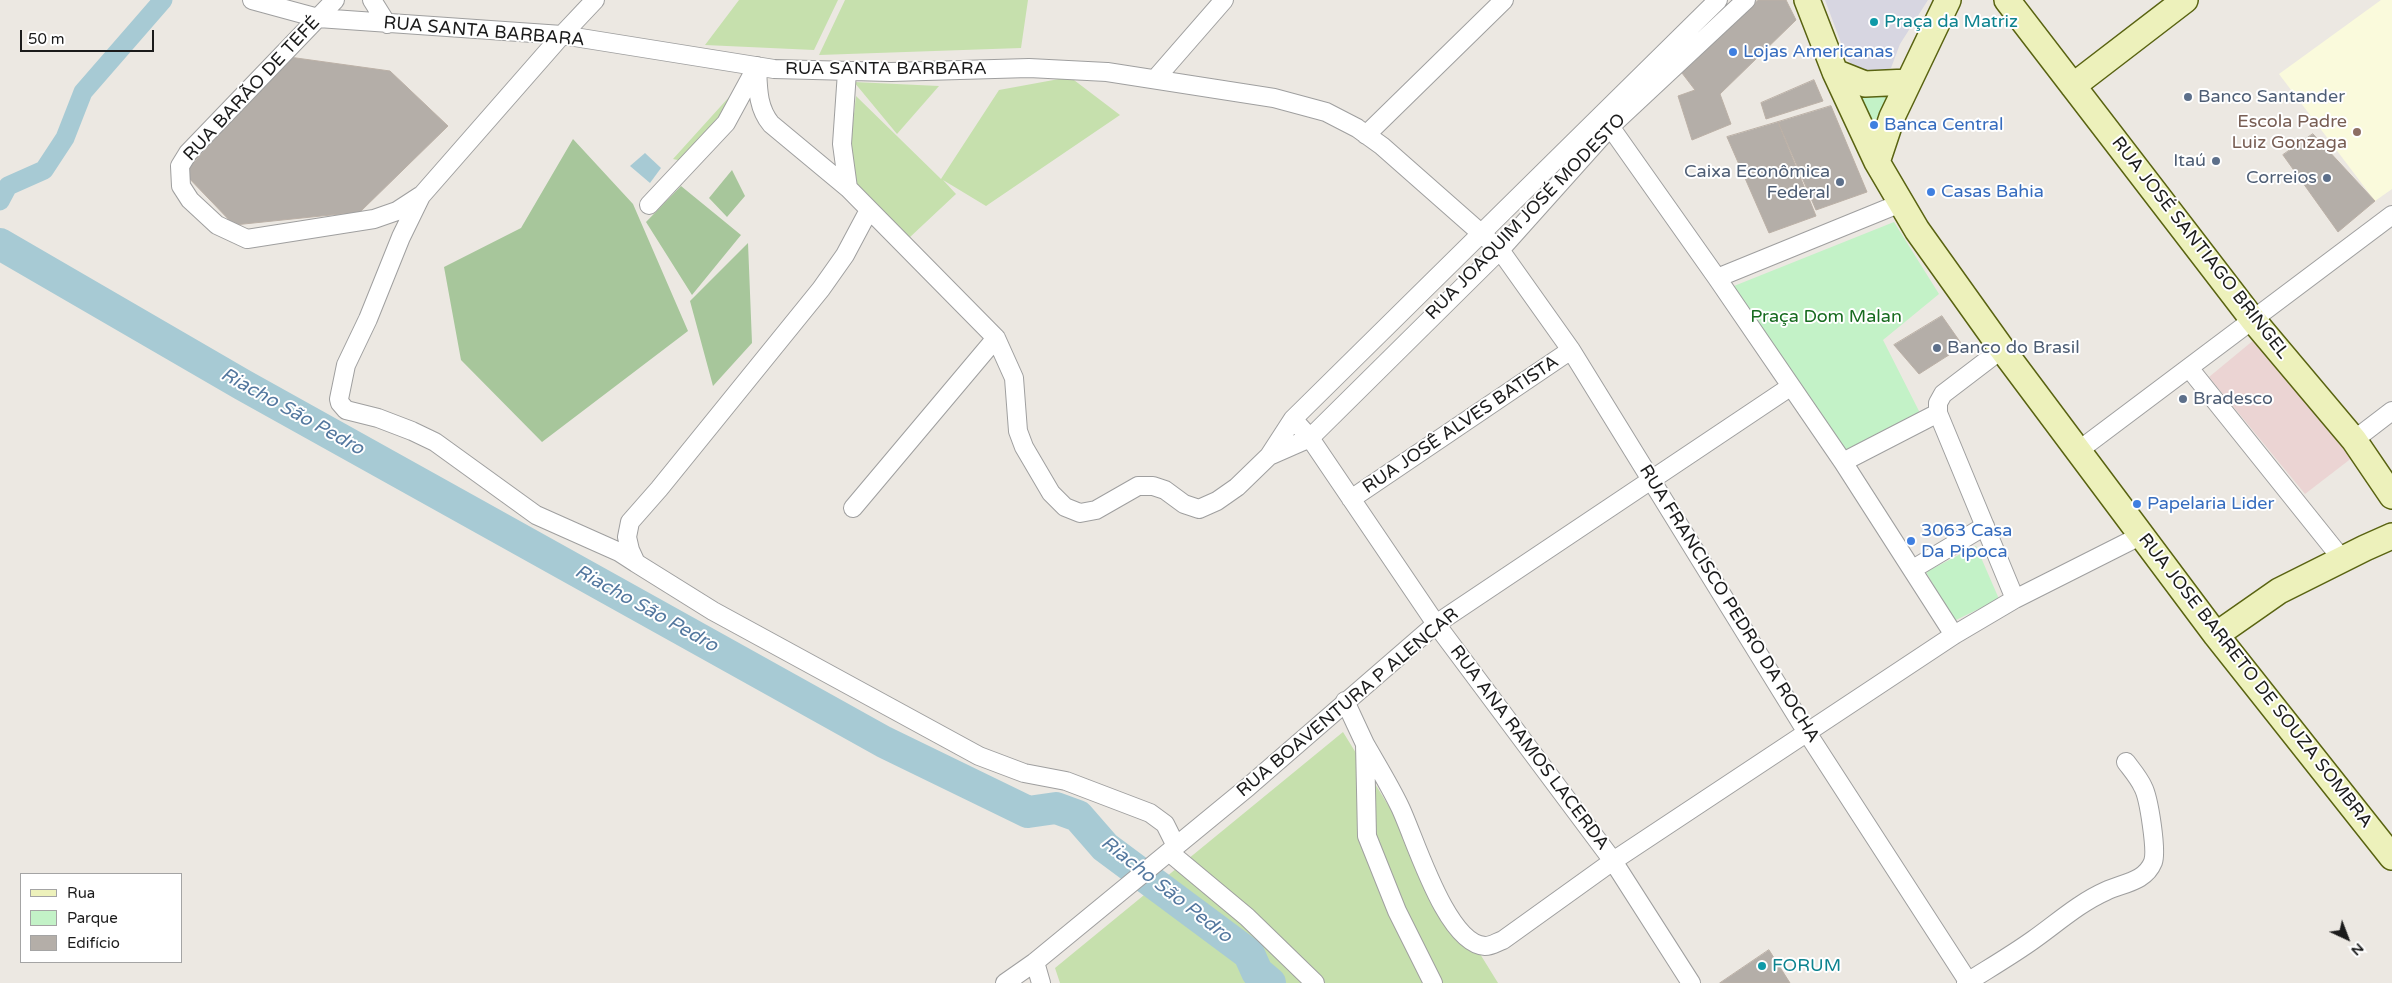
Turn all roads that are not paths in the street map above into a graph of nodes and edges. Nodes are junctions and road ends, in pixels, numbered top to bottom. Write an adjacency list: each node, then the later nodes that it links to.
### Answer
1 (252, 0): 13 (street, RUA SANTA BARBARA)
2 (335, 0): 13 (street, RUA BARÃO DE TEFÉ)
3 (372, 0): 14 (street)
4 (596, 0): 15 (street)
5 (1224, 0): 19 (street)
6 (1504, 0): 23 (street)
7 (1718, 0): 22 (street, RUA JOAQUIM JOSÉ MODESTO)
8 (1746, 0): 22 (street, RUA JOAQUIM JOSÉ MODESTO)
9 (1807, 0): 18 (main road, RUA JOSE BARRETO DE SOUZA SOMBRA)
10 (1948, 0): 20 (main road)
11 (2007, 0): 21 (main road, RUA JOSÉ SANTIAGO BRINGEL)
12 (2185, 0): 21 (main road)
13 (318, 18): 14 (street, RUA SANTA BARBARA); 26 (street, RUA BARÃO DE TEFÉ)
14 (387, 24): 15 (street, RUA SANTA BARBARA)
15 (562, 35): 16 (street, RUA SANTA BARBARA); 26 (street)
16 (756, 66): 17 (street, RUA SANTA BARBARA); 25 (street); 28 (street)
17 (847, 72): 19 (street, RUA SANTA BARBARA); 25 (street)
18 (1835, 72): 20 (main road); 24 (main road, RUA JOSE BARRETO DE SOUZA SOMBRA)
19 (1156, 78): 23 (street, RUA SANTA BARBARA)
20 (1908, 82): 24 (main road)
21 (2073, 86): 34 (main road, RUA JOSÉ SANTIAGO BRINGEL)
22 (1606, 120): 31 (street, RUA JOAQUIM JOSÉ MODESTO); 32 (street, RUA JOAQUIM JOSÉ MODESTO); 33 (street)
23 (1366, 135): 31 (street, RUA SANTA BARBARA)
24 (1877, 162): 27 (main road, RUA JOSE BARRETO DE SOUZA SOMBRA)
25 (848, 188): 29 (street)
26 (421, 196): 58 (street)
27 (1901, 203): 33 (street); 36 (main road, RUA JOSE BARRETO DE SOUZA SOMBRA)
28 (650, 205)
29 (869, 210): 35 (street); 58 (street)
30 (2392, 215): 34 (street)
31 (1481, 232): 32 (street, RUA FRANCISCO PEDRO DA ROCHA); 38 (street, RUA JOAQUIM JOSÉ MODESTO)
32 (1500, 250): 37 (street, RUA FRANCISCO PEDRO DA ROCHA); 40 (street, RUA JOAQUIM JOSÉ MODESTO)
33 (1717, 278): 41 (street)
34 (2253, 320): 39 (street); 46 (main road, RUA JOSÉ SANTIAGO BRINGEL)
35 (996, 338): 48 (street); 53 (street)
36 (2002, 349): 43 (street); 47 (main road, RUA JOSE BARRETO DE SOUZA SOMBRA)
37 (1571, 350): 50 (street, RUA FRANCISCO PEDRO DA ROCHA); 52 (street, RUA JOSÊ ALVES BATISTA)
38 (1352, 359): 40 (street); 44 (street, RUA JOAQUIM JOSÉ MODESTO)
39 (2190, 368): 47 (street); 57 (street)
40 (1370, 378): 45 (street, RUA JOAQUIM JOSÉ MODESTO)
41 (1790, 387): 49 (street); 50 (street, RUA BOAVENTURA P ALENCAR)
42 (2392, 411): 46 (street)
43 (1938, 413): 49 (street); 54 (street)
44 (1293, 419): 45 (street, RUA ANA RAMOS LACERDA); 48 (street, RUA JOAQUIM JOSÉ MODESTO)
45 (1310, 438): 48 (street); 52 (street, RUA ANA RAMOS LACERDA)
46 (2354, 440): 51 (main road, RUA JOSÉ SANTIAGO BRINGEL)
47 (2078, 451): 55 (main road, RUA JOSE BARRETO DE SOUZA SOMBRA)
48 (1269, 456)
49 (1843, 462): 59 (street)
50 (1652, 479): 61 (street, RUA BOAVENTURA P ALENCAR); 65 (street, RUA FRANCISCO PEDRO DA ROCHA)
51 (2392, 496)
52 (1350, 499): 61 (street, RUA ANA RAMOS LACERDA)
53 (853, 508)
54 (1984, 526): 59 (street); 60 (street)
55 (2142, 535): 60 (street); 63 (main road, RUA JOSE BARRETO DE SOUZA SOMBRA)
56 (2392, 536): 57 (main road)
57 (2342, 559): 63 (main road)
58 (636, 564): 69 (street)
59 (1913, 569): 62 (street)
60 (2015, 599): 62 (street)
61 (1436, 624): 64 (street, RUA BOAVENTURA P ALENCAR); 70 (street, RUA ANA RAMOS LACERDA)
62 (1954, 635): 65 (street)
63 (2216, 635): 68 (main road, RUA JOSE BARRETO DE SOUZA SOMBRA)
64 (1345, 701): 66 (street); 69 (street, RUA BOAVENTURA P ALENCAR)
65 (1806, 731): 70 (street); 72 (street, RUA FRANCISCO PEDRO DA ROCHA)
66 (1365, 744): 70 (street); 76 (street)
67 (2126, 762): 72 (street)
68 (2388, 845)
69 (1167, 854): 71 (street, RUA BOAVENTURA P ALENCAR); 75 (street)
70 (1613, 861): 77 (street, RUA ANA RAMOS LACERDA)
71 (1035, 962): 73 (street, RUA BOAVENTURA P ALENCAR); 74 (street)
72 (1968, 982)
73 (1005, 983)
74 (1041, 983)
75 (1315, 983)
76 (1433, 983)
77 (1691, 983)

